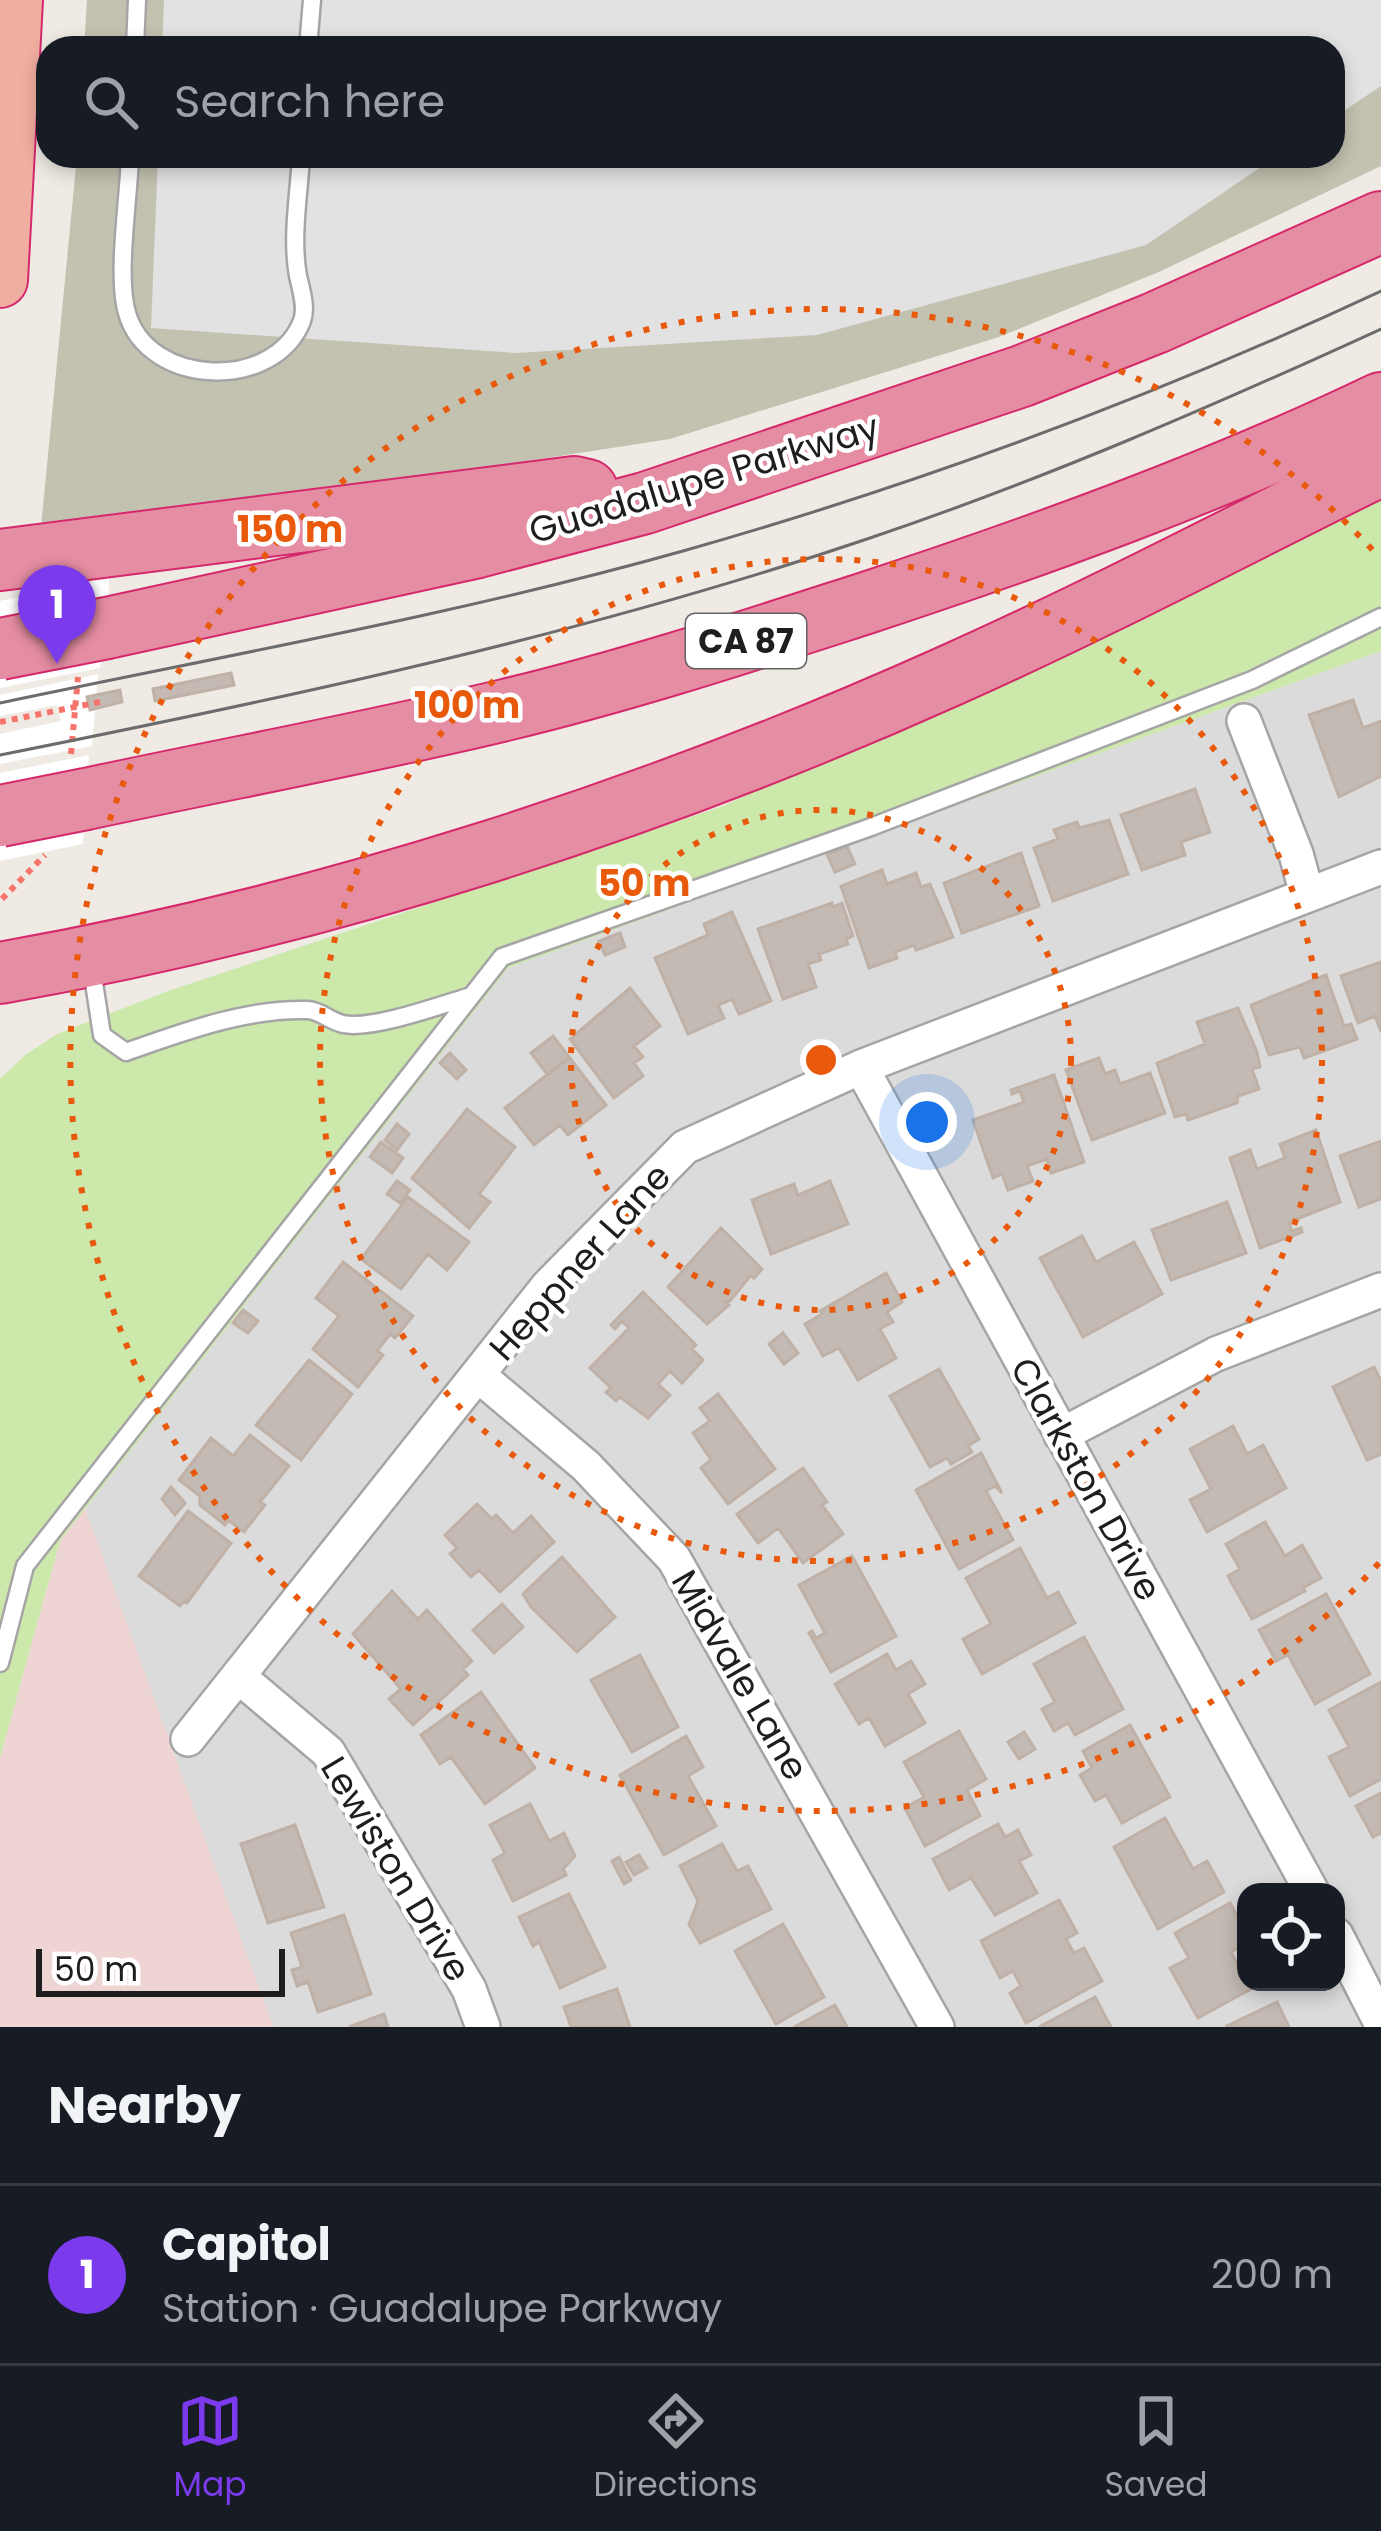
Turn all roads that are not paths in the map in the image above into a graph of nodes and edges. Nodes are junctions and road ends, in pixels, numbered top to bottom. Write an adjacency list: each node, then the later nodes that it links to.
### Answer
1 (15, 0): 9 (highway)
2 (137, 0): 4 (lane)
3 (312, 0): 5 (lane)
4 (136, 36)
5 (309, 36)
6 (130, 168): 7 (lane)
7 (300, 168)
8 (1381, 222): 12 (highway, Guadalupe Parkway)
9 (0, 280)
10 (1381, 403): 17 (highway, CA 87, bridge)
11 (1381, 465): 20 (highway)
12 (645, 503): 13 (highway); 15 (highway, Guadalupe Parkway, bridge)
13 (0, 560)
14 (1381, 616): 22 (lane)
15 (0, 649)
16 (1244, 722): 19 (street)
17 (0, 816)
18 (1381, 867): 19 (street, Heppner Lane)
19 (1307, 894): 23 (street, Heppner Lane)
20 (90, 955): 21 (highway); 22 (lane)
21 (0, 973)
22 (472, 996): 27 (lane)
23 (861, 1067): 25 (street, Heppner Lane); 26 (street, Clarkston Drive)
24 (1381, 1290): 26 (street)
25 (478, 1375): 28 (street, Heppner Lane); 34 (street, Midvale Lane)
26 (1061, 1435): 30 (street, Clarkston Drive)
27 (0, 1663)
28 (238, 1676): 29 (street, Heppner Lane); 33 (street, Lewiston Drive)
29 (188, 1739)
30 (1307, 1883)
31 (1345, 1953): 32 (street)
32 (1381, 2023)
33 (483, 2027)
34 (937, 2027)

